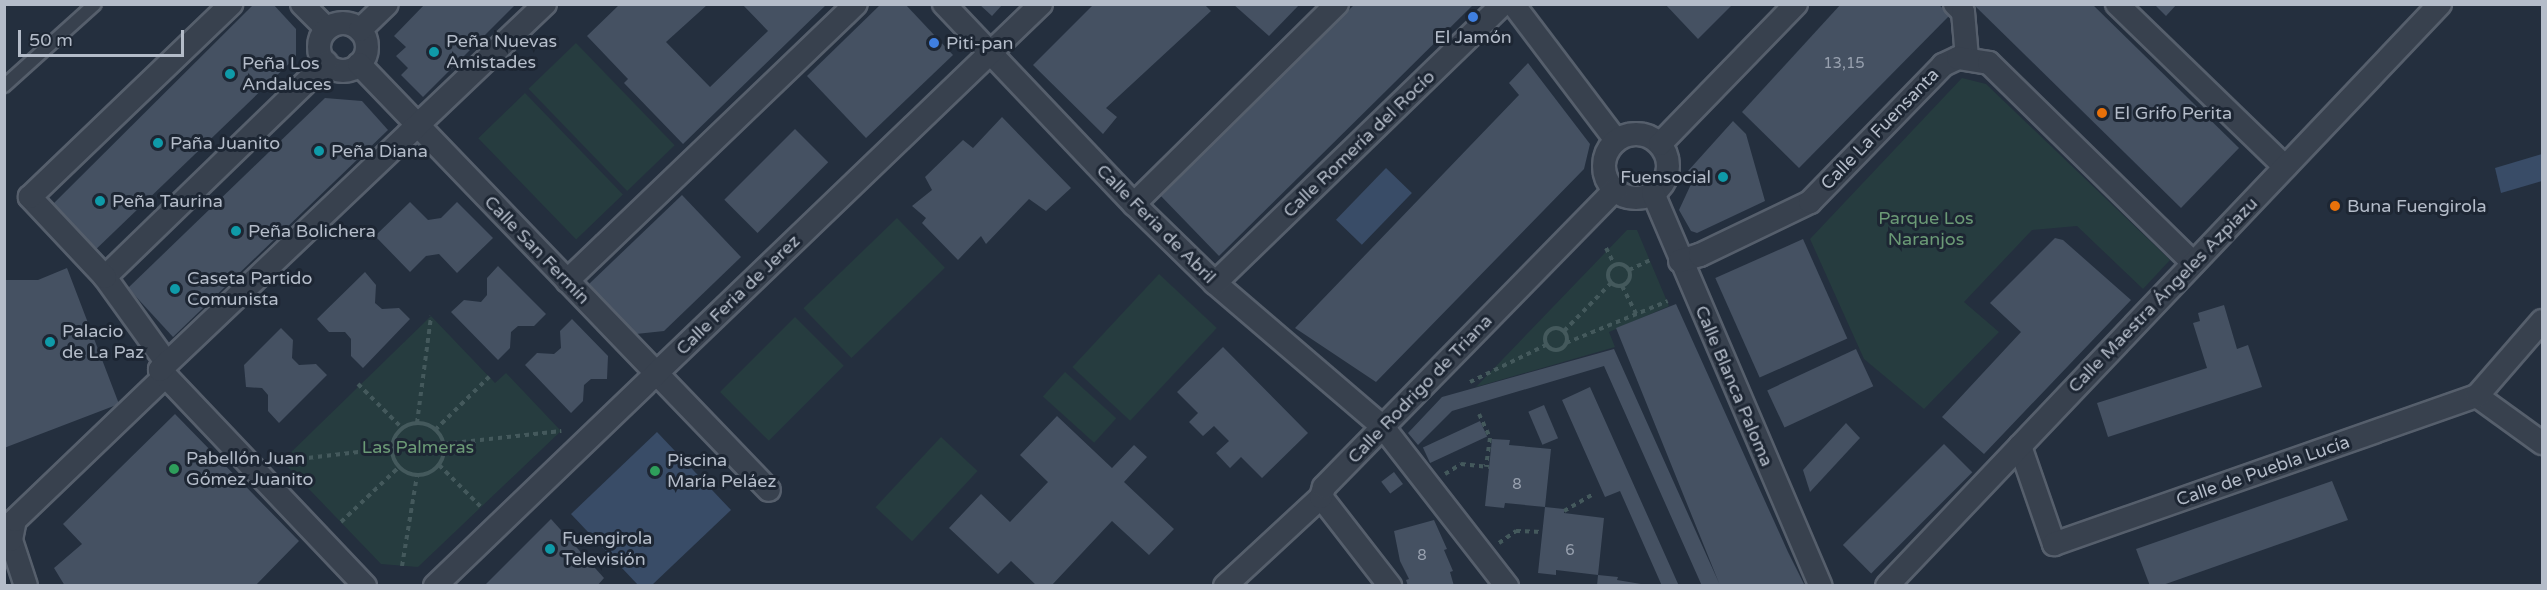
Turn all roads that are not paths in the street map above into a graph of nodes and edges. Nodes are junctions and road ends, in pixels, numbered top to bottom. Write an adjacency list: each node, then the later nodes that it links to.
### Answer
1 (95, 4): 22 (lane)
2 (231, 4): 32 (street)
3 (302, 4): 16 (street)
4 (387, 4): 17 (street)
5 (544, 4): 23 (street)
6 (856, 4): 33 (street)
7 (944, 4): 18 (street, Calle Feria de Abril)
8 (1041, 4): 18 (street, Calle Feria de Jerez)
9 (1337, 4): 29 (street)
10 (1503, 4): 34 (street, Calle Romería del Rocío)
11 (1513, 4): 24 (street)
12 (1796, 4): 25 (street)
13 (1955, 4): 19 (street)
14 (2117, 4): 26 (street)
15 (2439, 4): 26 (street, Calle Maestra Ángeles Azpiazu)
16 (327, 29): 17 (street); 20 (street)
17 (360, 30): 21 (street)
18 (991, 53): 29 (street, Calle Feria de Abril); 37 (street, Calle Feria de Jerez)
19 (1967, 58): 30 (street, Calle La Fuensanta); 31 (street)
20 (326, 63): 21 (street); 32 (street)
21 (359, 64): 23 (street, Calle San Fermín)
22 (4, 86)
23 (418, 126): 33 (street, Calle San Fermín); 36 (street)
24 (1616, 140): 25 (street); 27 (street)
25 (1660, 144): 28 (street)
26 (2285, 167): 31 (street, Calle Maestra Ángeles Azpiazu)
27 (1615, 190): 28 (street); 39 (street, Calle Rodrigo de Triana)
28 (1653, 193): 30 (street, Calle Blanca Paloma)
29 (1134, 204): 34 (street, Calle Feria de Abril)
30 (1680, 261): 45 (street, Calle Blanca Paloma)
31 (2193, 263): 41 (street, Calle Maestra Ángeles Azpiazu)
32 (105, 278): 36 (street)
33 (567, 281): 37 (street, Calle San Fermín)
34 (1215, 283): 39 (street, Calle Feria de Abril)
35 (2542, 321): 38 (street, Calle de Puebla Lucía)
36 (164, 368): 46 (street); 47 (street)
37 (655, 374): 42 (street, Calle San Fermín); 48 (street, Calle Feria de Jerez)
38 (2477, 396): 40 (street); 41 (street, Calle de Puebla Lucía)
39 (1383, 427): 43 (street, Calle Rodrigo de Triana); 51 (street, Calle Feria de Abril)
40 (2542, 443)
41 (2020, 446): 52 (street, Calle Maestra Ángeles Azpiazu)
42 (769, 490)
43 (1321, 497): 44 (street, Calle Rodrigo de Triana); 50 (street)
44 (1252, 577): 49 (street, Calle Rodrigo de Triana)
45 (1821, 583)
46 (26, 585)
47 (365, 585)
48 (435, 585)
49 (1225, 585)
50 (1390, 585)
51 (1507, 585)
52 (1887, 585)

